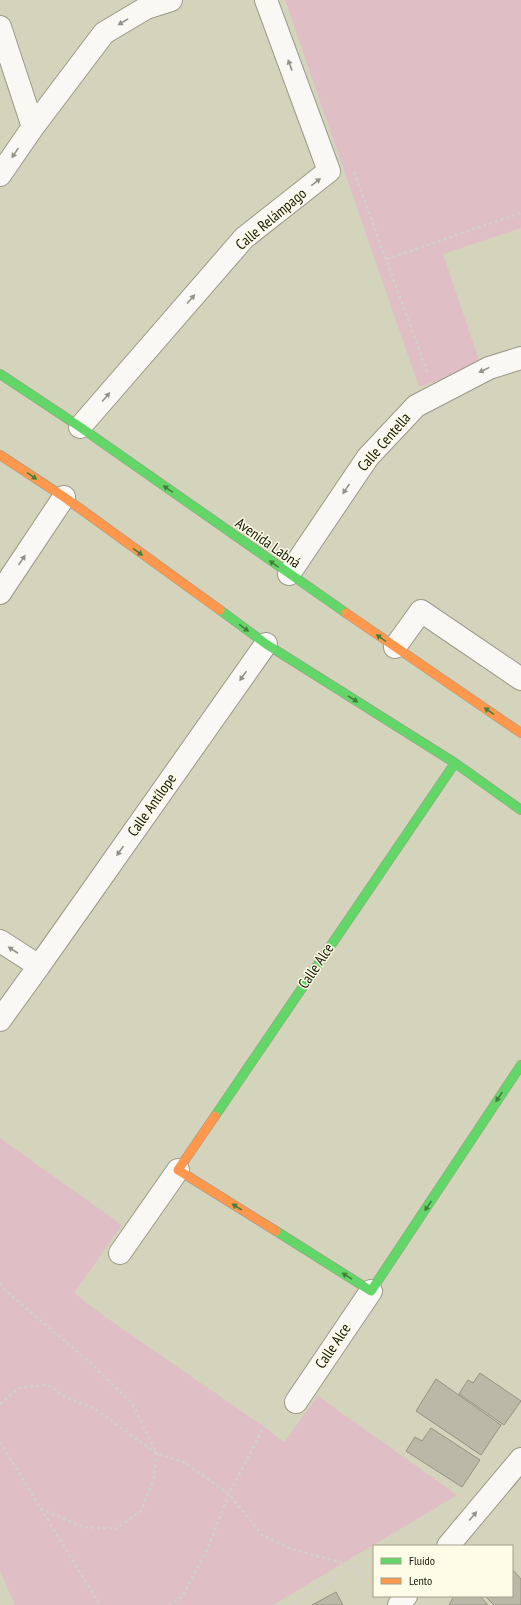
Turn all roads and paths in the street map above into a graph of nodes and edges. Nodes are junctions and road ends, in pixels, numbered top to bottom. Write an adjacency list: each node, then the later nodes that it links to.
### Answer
1 (171, 0): 3 (street)
2 (266, 0): 11 (street, Calle Relámpago, one-way to 2)
3 (144, 4): 5 (street, one-way to 5)
4 (0, 27): 5 (street)
5 (33, 127): 6 (street, one-way to 6)
6 (0, 175)
7 (521, 213): 10 (path)
8 (521, 358): 10 (street, Calle Centella, one-way to 10)
9 (0, 374): 11 (street, Avenida Labná)
10 (435, 396): 14 (street, Calle Centella, one-way to 14)
11 (80, 427): 14 (street, Avenida Labná, one-way to 11)
12 (0, 455): 13 (street, one-way to 13)
13 (64, 497): 15 (street, one-way to 13); 16 (street, one-way to 16)
14 (289, 574): 17 (street, Avenida Labná, one-way to 14)
15 (0, 593)
16 (266, 644): 20 (street, one-way to 20); 23 (street, Calle Antílope, one-way to 23)
17 (395, 647): 18 (street); 19 (street, Avenida Labná, one-way to 17)
18 (521, 679)
19 (521, 733)
20 (455, 763): 21 (street); 26 (street, Calle Alce)
21 (521, 810)
22 (0, 941): 23 (street, one-way to 22)
23 (39, 966): 24 (street, Calle Antílope)
24 (0, 1020)
25 (521, 1065): 29 (street, Calle Alce, one-way to 29)
26 (178, 1170): 27 (street, Calle Alce); 29 (street, one-way to 26)
27 (120, 1253)
28 (0, 1283): 33 (path)
29 (371, 1290): 30 (street, Calle Alce)
30 (296, 1402): 35 (path)
31 (0, 1404): 33 (path)
32 (0, 1442): 36 (path)
33 (157, 1454): 35 (path); 36 (path)
34 (521, 1459): 37 (street, one-way to 34)
35 (229, 1494): 38 (path); 42 (path)
36 (41, 1509): 41 (path)
37 (449, 1545)
38 (354, 1566): 39 (path); 43 (path)
39 (373, 1596)
40 (405, 1597): 44 (street)
41 (100, 1605)
42 (169, 1605)
43 (291, 1605)
44 (399, 1605)

